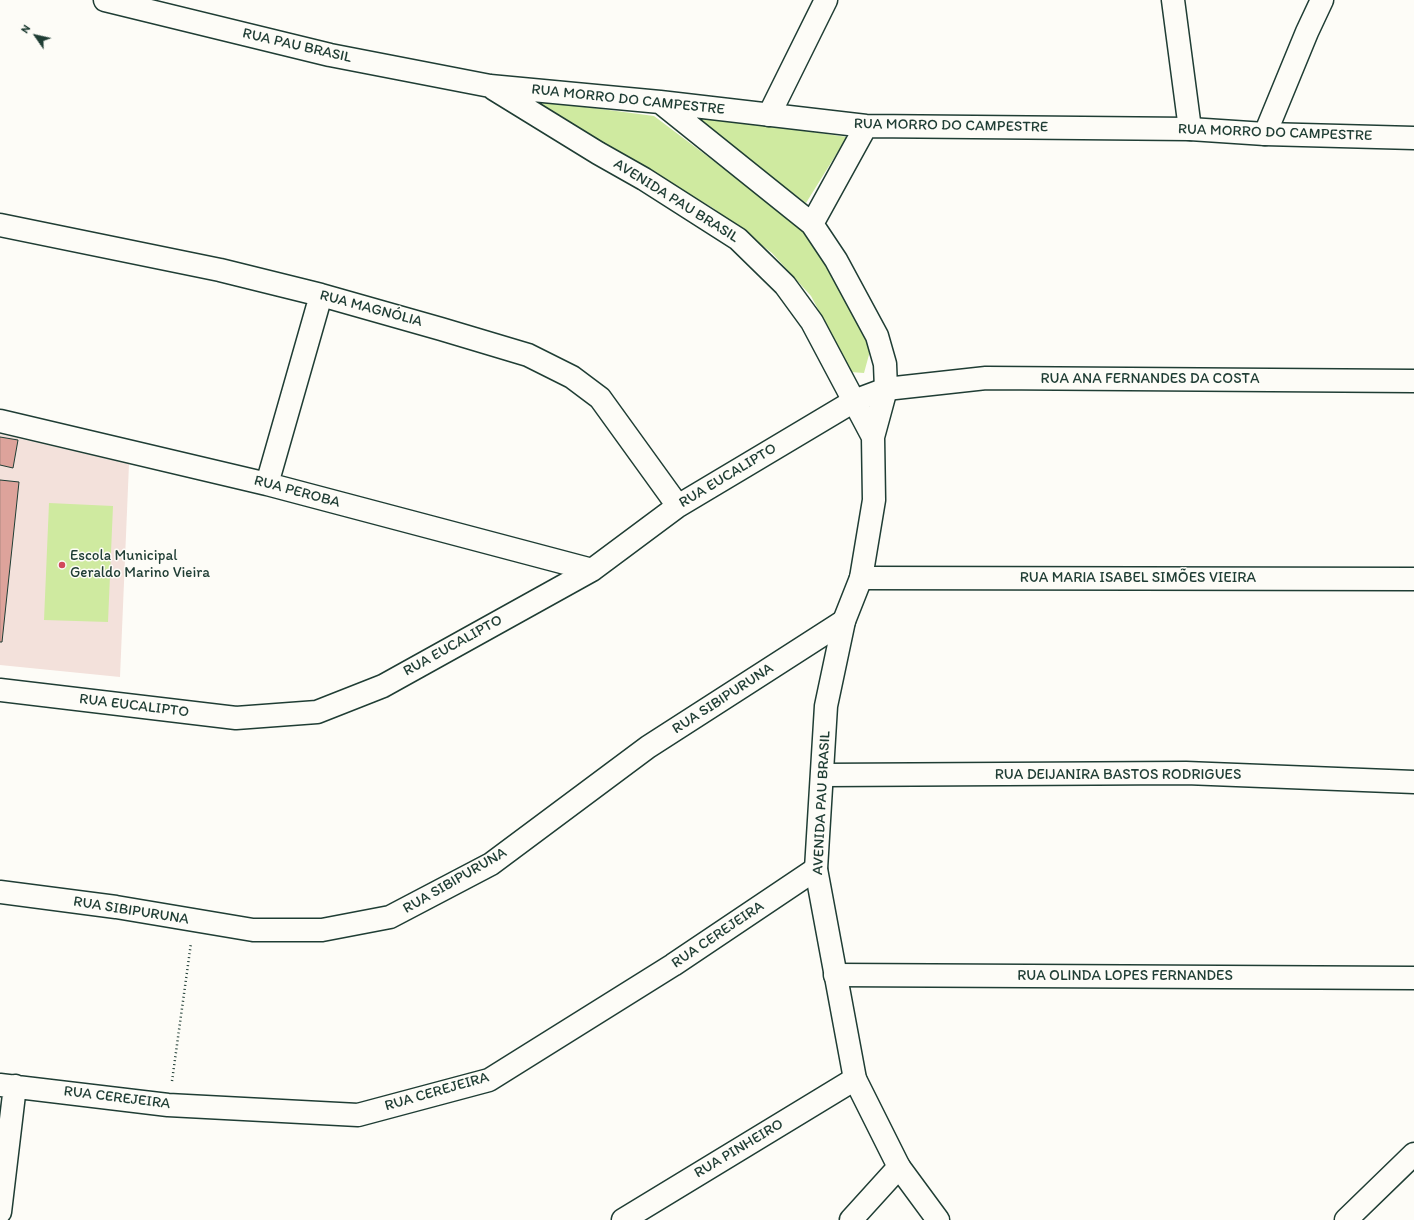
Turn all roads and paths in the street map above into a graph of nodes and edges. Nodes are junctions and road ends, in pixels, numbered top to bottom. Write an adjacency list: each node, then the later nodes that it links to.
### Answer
1 (106, 0): 5 (street, RUA PAU BRASIL)
2 (826, 0): 7 (street)
3 (1173, 0): 9 (street)
4 (1322, 0): 10 (street)
5 (490, 86): 6 (street, RUA MORRO DO CAMPESTRE); 17 (street, AVENIDA PAU BRASIL)
6 (660, 102): 7 (street, RUA MORRO DO CAMPESTRE); 12 (street, AVENIDA PAU BRASIL)
7 (769, 115): 8 (street, RUA MORRO DO CAMPESTRE)
8 (866, 126): 9 (street, RUA MORRO DO CAMPESTRE); 12 (street)
9 (1190, 129): 10 (street, RUA MORRO DO CAMPESTRE)
10 (1265, 134): 11 (street, RUA MORRO DO CAMPESTRE)
11 (1414, 138)
12 (812, 224): 16 (street, AVENIDA PAU BRASIL)
13 (0, 225): 14 (street, RUA MAGNÓLIA)
14 (321, 295): 20 (street); 21 (street, RUA MAGNÓLIA)
15 (1414, 381): 16 (street, RUA ANA FERNANDES DA COSTA)
16 (886, 389): 17 (street, RUA ANA FERNANDES DA COSTA); 19 (street, AVENIDA PAU BRASIL)
17 (854, 401): 19 (street, AVENIDA PAU BRASIL); 21 (street, RUA EUCALIPTO)
18 (0, 420): 20 (street, RUA PEROBA)
19 (873, 437): 23 (street, AVENIDA PAU BRASIL)
20 (266, 484): 22 (street, RUA PEROBA)
21 (678, 506): 22 (street, RUA EUCALIPTO)
22 (592, 570): 26 (street, RUA EUCALIPTO)
23 (861, 578): 24 (street, RUA MARIA ISABEL SIMÕES VIEIRA); 25 (street, AVENIDA PAU BRASIL)
24 (1414, 579)
25 (844, 621): 27 (street, AVENIDA PAU BRASIL); 31 (street, RUA SIBIPURUNA)
26 (0, 690)
27 (823, 774): 28 (street, RUA DEIJANIRA BASTOS RODRIGUES); 29 (street, AVENIDA PAU BRASIL)
28 (1414, 782)
29 (816, 869): 32 (street, AVENIDA PAU BRASIL); 36 (street, RUA CEREJEIRA)
30 (0, 892): 31 (street, RUA SIBIPURUNA)
31 (194, 920): 36 (path)
32 (835, 975): 33 (street, RUA OLINDA LOPES FERNANDES); 34 (street, AVENIDA PAU BRASIL)
33 (1414, 978)
34 (855, 1079): 38 (street, AVENIDA PAU BRASIL); 40 (street, RUA PINHEIRO)
35 (8, 1086): 36 (street, RUA CEREJEIRA); 39 (street)
36 (168, 1105)
37 (1414, 1154): 43 (street)
38 (899, 1167): 41 (street); 42 (street, AVENIDA PAU BRASIL)
39 (0, 1212)
40 (623, 1220)
41 (851, 1220)
42 (938, 1220)
43 (1346, 1220)

